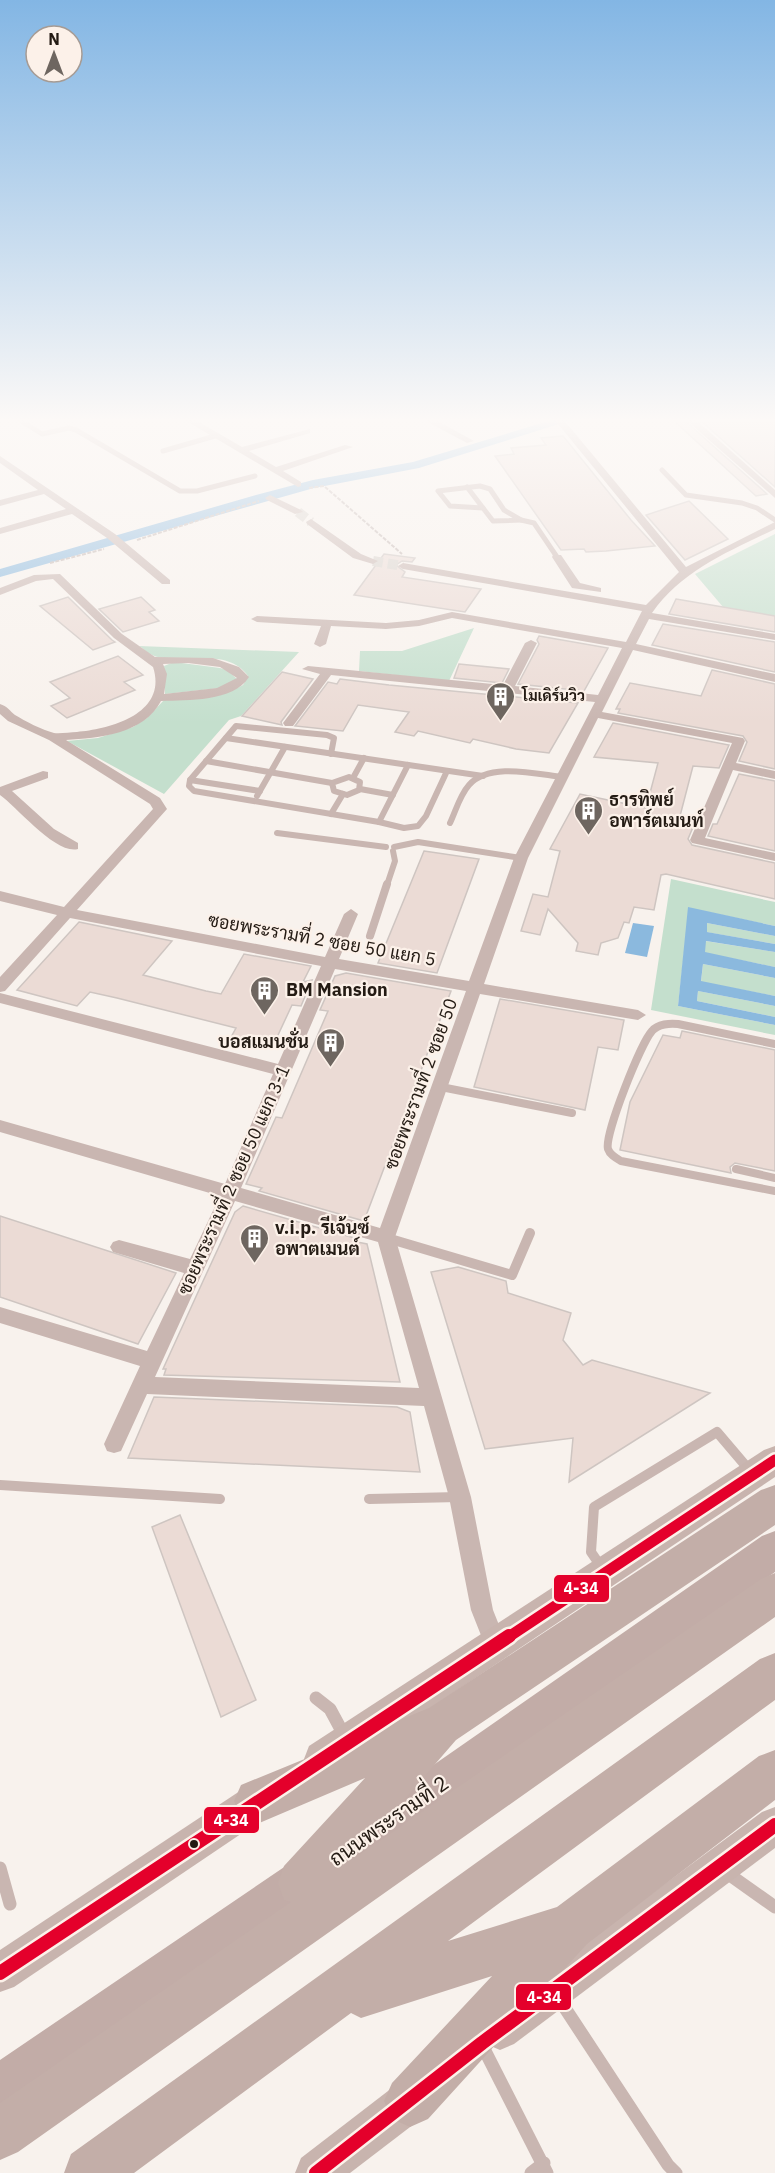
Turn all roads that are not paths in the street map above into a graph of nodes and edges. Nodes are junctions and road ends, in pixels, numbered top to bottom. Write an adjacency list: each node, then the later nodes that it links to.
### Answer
1 (37, 520): 9 (street)
2 (88, 520): 14 (street)
3 (493, 520): 4 (lane)
4 (510, 520)
5 (524, 520): 10 (lane)
6 (642, 520): 13 (street)
7 (311, 522): 11 (street)
8 (775, 525): 13 (street, ซอยพระรามที่ 2 ซอย 50)
9 (0, 531)
10 (557, 557): 16 (street)
11 (373, 561)
12 (408, 567): 16 (street)
13 (684, 571): 16 (street, ซอยพระรามที่ 2 ซอย 50)
14 (166, 582)
15 (0, 592): 23 (street)
16 (649, 608): 19 (street); 22 (street, ซอยพระรามที่ 2 ซอย 50)
17 (257, 619): 18 (street)
18 (327, 623): 21 (street); 22 (street)
19 (775, 637)
20 (531, 643): 27 (street)
21 (320, 644)
22 (628, 646): 26 (street); 29 (street, ซอยพระรามที่ 2 ซอย 50)
23 (152, 661): 28 (street); 28 (street)
24 (308, 669): 25 (street)
25 (328, 671): 27 (street); 32 (street)
26 (775, 678)
27 (507, 690): 29 (street)
28 (158, 698): 33 (street)
29 (603, 699): 31 (street, ซอยพระรามที่ 2 ซอย 50)
30 (0, 708): 33 (street)
31 (595, 714): 40 (street); 46 (street, ซอยพระรามที่ 2 ซอย 50)
32 (289, 723)
33 (53, 737): 65 (street)
34 (226, 738): 35 (lane); 36 (lane); 38 (lane)
35 (285, 747): 36 (lane); 42 (lane)
36 (331, 753): 37 (lane)
37 (364, 758): 39 (lane); 47 (lane)
38 (206, 761): 42 (lane); 48 (lane)
39 (408, 765): 41 (lane); 54 (lane)
40 (730, 765): 44 (street); 62 (street)
41 (447, 771): 45 (lane); 57 (lane)
42 (271, 772): 49 (lane); 52 (lane)
43 (43, 775): 51 (street)
44 (775, 775)
45 (483, 776): 46 (lane); 58 (lane)
46 (562, 777): 63 (street, ซอยพระรามที่ 2 ซอย 50)
47 (352, 778): 49 (lane); 50 (lane)
48 (190, 780): 52 (lane); 55 (lane)
49 (332, 783): 53 (lane)
50 (360, 789): 53 (lane); 54 (lane)
51 (1, 790): 60 (street)
52 (260, 791): 55 (lane)
53 (343, 794): 56 (lane)
54 (393, 795): 57 (lane)
55 (254, 800): 56 (lane)
56 (331, 814): 57 (lane)
57 (379, 822)
58 (450, 823)
59 (277, 833): 61 (lane)
60 (74, 846)
61 (391, 849): 63 (lane); 67 (lane)
62 (775, 857)
63 (521, 858): 70 (street, ซอยพระรามที่ 2 ซอย 50)
64 (0, 896): 65 (street, ซอยพระรามที่ 2 ซอย 50 แยก 5)
65 (68, 913): 68 (street, ซอยพระรามที่ 2 ซอย 50 แยก 5); 69 (street)
66 (351, 914): 68 (street, ซอยพระรามที่ 2 ซอย 50 แยก 3-1)
67 (370, 936)
68 (331, 963): 70 (street, ซอยพระรามที่ 2 ซอย 50 แยก 5); 74 (street, ซอยพระรามที่ 2 ซอย 50 แยก 3-1)
69 (0, 987)
70 (475, 988): 72 (street, ซอยพระรามที่ 2 ซอย 50 แยก 5); 75 (street, ซอยพระรามที่ 2 ซอย 50)
71 (0, 998): 74 (street)
72 (638, 1015)
73 (775, 1044): 80 (lane)
74 (283, 1071): 81 (street, ซอยพระรามที่ 2 ซอย 50 แยก 3-1)
75 (441, 1087): 76 (lane); 83 (street, ซอยพระรามที่ 2 ซอย 50)
76 (572, 1113)
77 (0, 1126): 81 (street)
78 (736, 1169): 79 (lane)
79 (775, 1178)
80 (775, 1191)
81 (230, 1193): 83 (street); 85 (street, ซอยพระรามที่ 2 ซอย 50 แยก 3-1)
82 (530, 1233): 83 (lane)
83 (386, 1238): 89 (street)
84 (119, 1247): 85 (street)
85 (195, 1268): 87 (street, ซอยพระรามที่ 2 ซอย 50 แยก 3-1)
86 (0, 1315): 87 (street)
87 (152, 1361): 88 (street, ซอยพระรามที่ 2 ซอย 50 แยก 3-1)
88 (141, 1385): 89 (street); 90 (street, ซอยพระรามที่ 2 ซอย 50 แยก 3-1)
89 (431, 1397): 93 (street)
90 (114, 1444)
91 (768, 1479): 97 (main road); 97 (lane); 103 (highway)
92 (0, 1485): 94 (lane)
93 (460, 1497): 95 (lane); 99 (street)
94 (220, 1499)
95 (369, 1499)
96 (775, 1549): 110 (highway, ถนนพระรามที่ 2)
97 (605, 1573): 99 (main road)
98 (775, 1593): 120 (highway)
99 (496, 1645): 104 (main road)
100 (775, 1674): 122 (highway)
101 (775, 1690): 116 (highway)
102 (316, 1698): 104 (lane)
103 (444, 1723): 106 (highway); 110 (highway)
104 (348, 1742): 106 (main road)
105 (775, 1772): 113 (highway)
106 (257, 1801): 114 (main road)
107 (775, 1825): 109 (main road)
108 (0, 1868): 111 (lane)
109 (719, 1868): 112 (lane); 115 (main road)
110 (301, 1883): 118 (highway, ถนนพระรามที่ 2)
111 (10, 1904)
112 (775, 1907)
113 (570, 1927): 116 (highway); 119 (highway)
114 (0, 1973)
115 (554, 1991): 117 (main road); 126 (lane)
116 (360, 1993): 123 (highway)
117 (482, 2043): 119 (main road); 121 (lane)
118 (0, 2089)
119 (410, 2101): 124 (main road)
120 (0, 2134)
121 (545, 2168): 125 (lane)
122 (90, 2173)
123 (116, 2173)
124 (316, 2173)
125 (531, 2173)
126 (676, 2173)

